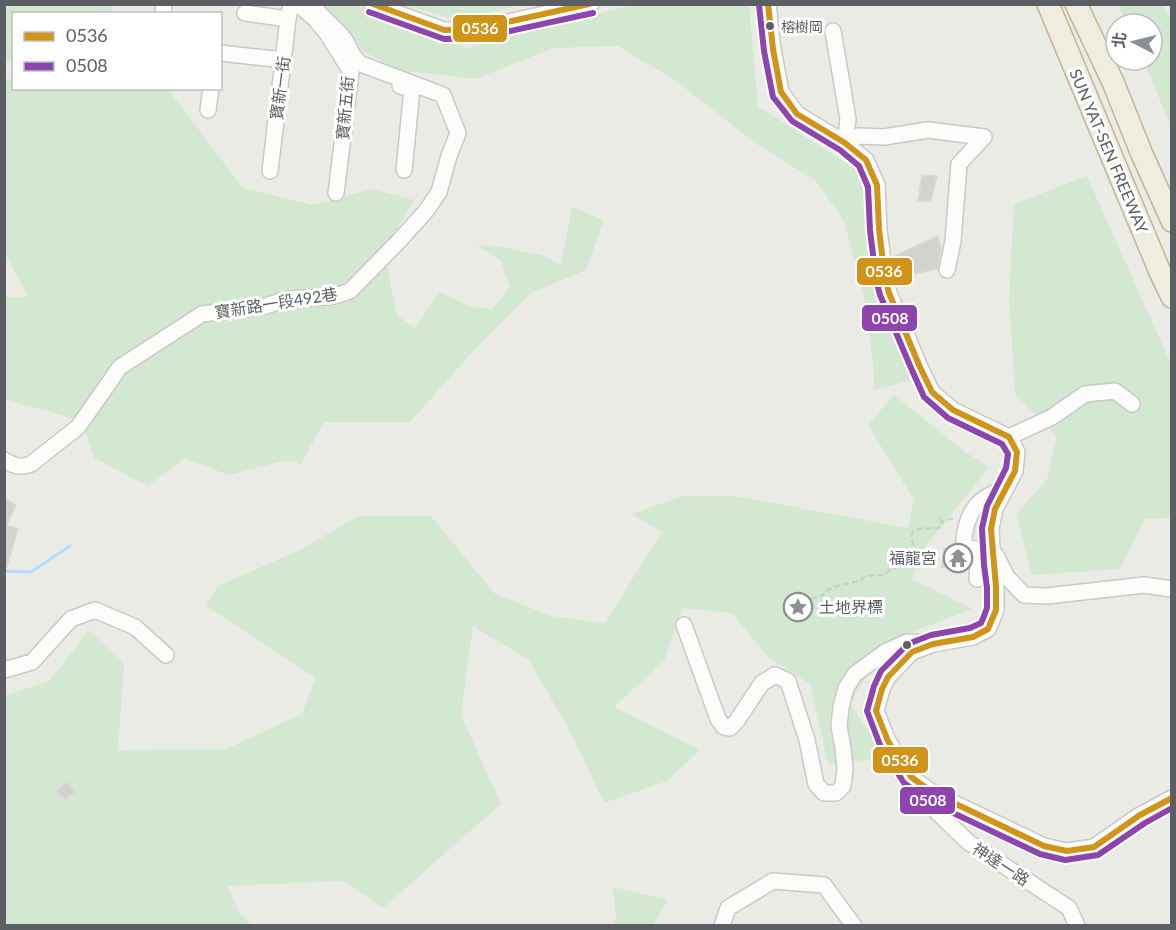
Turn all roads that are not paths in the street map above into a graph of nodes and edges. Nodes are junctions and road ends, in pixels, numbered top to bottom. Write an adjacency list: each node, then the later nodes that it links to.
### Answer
1 (298, 4): 13 (street, 寶新五街)
2 (312, 4): 25 (street, 寶新路一段492巷)
3 (372, 4): 4 (street)
4 (591, 4)
5 (768, 4): 16 (street)
6 (1047, 4): 22 (highway, SUN YAT-SEN FREEWAY)
7 (1076, 4): 20 (highway, SUN YAT-SEN FREEWAY)
8 (289, 12): 9 (street); 12 (street, 寶新一街)
9 (245, 13)
10 (833, 31): 16 (street)
11 (222, 53): 12 (street)
12 (283, 60): 18 (street, 寶新一街)
13 (351, 72): 17 (street); 19 (street, 寶新五街)
14 (211, 90): 15 (street)
15 (208, 110)
16 (844, 142): 21 (street); 24 (street)
17 (404, 170)
18 (270, 171)
19 (336, 194)
20 (1172, 221)
21 (947, 270)
22 (1172, 297)
23 (1132, 404): 24 (street)
24 (1009, 437): 26 (street)
25 (4, 460)
26 (1005, 488): 27 (street); 28 (street)
27 (992, 548): 29 (street); 31 (street)
28 (977, 579)
29 (1172, 589)
30 (684, 626): 31 (street)
31 (933, 644): 34 (street)
32 (166, 655): 33 (street)
33 (4, 670)
34 (935, 794): 35 (street); 38 (street, 神達一路)
35 (1172, 798)
36 (722, 926): 37 (street)
37 (854, 926)
38 (1077, 926)

